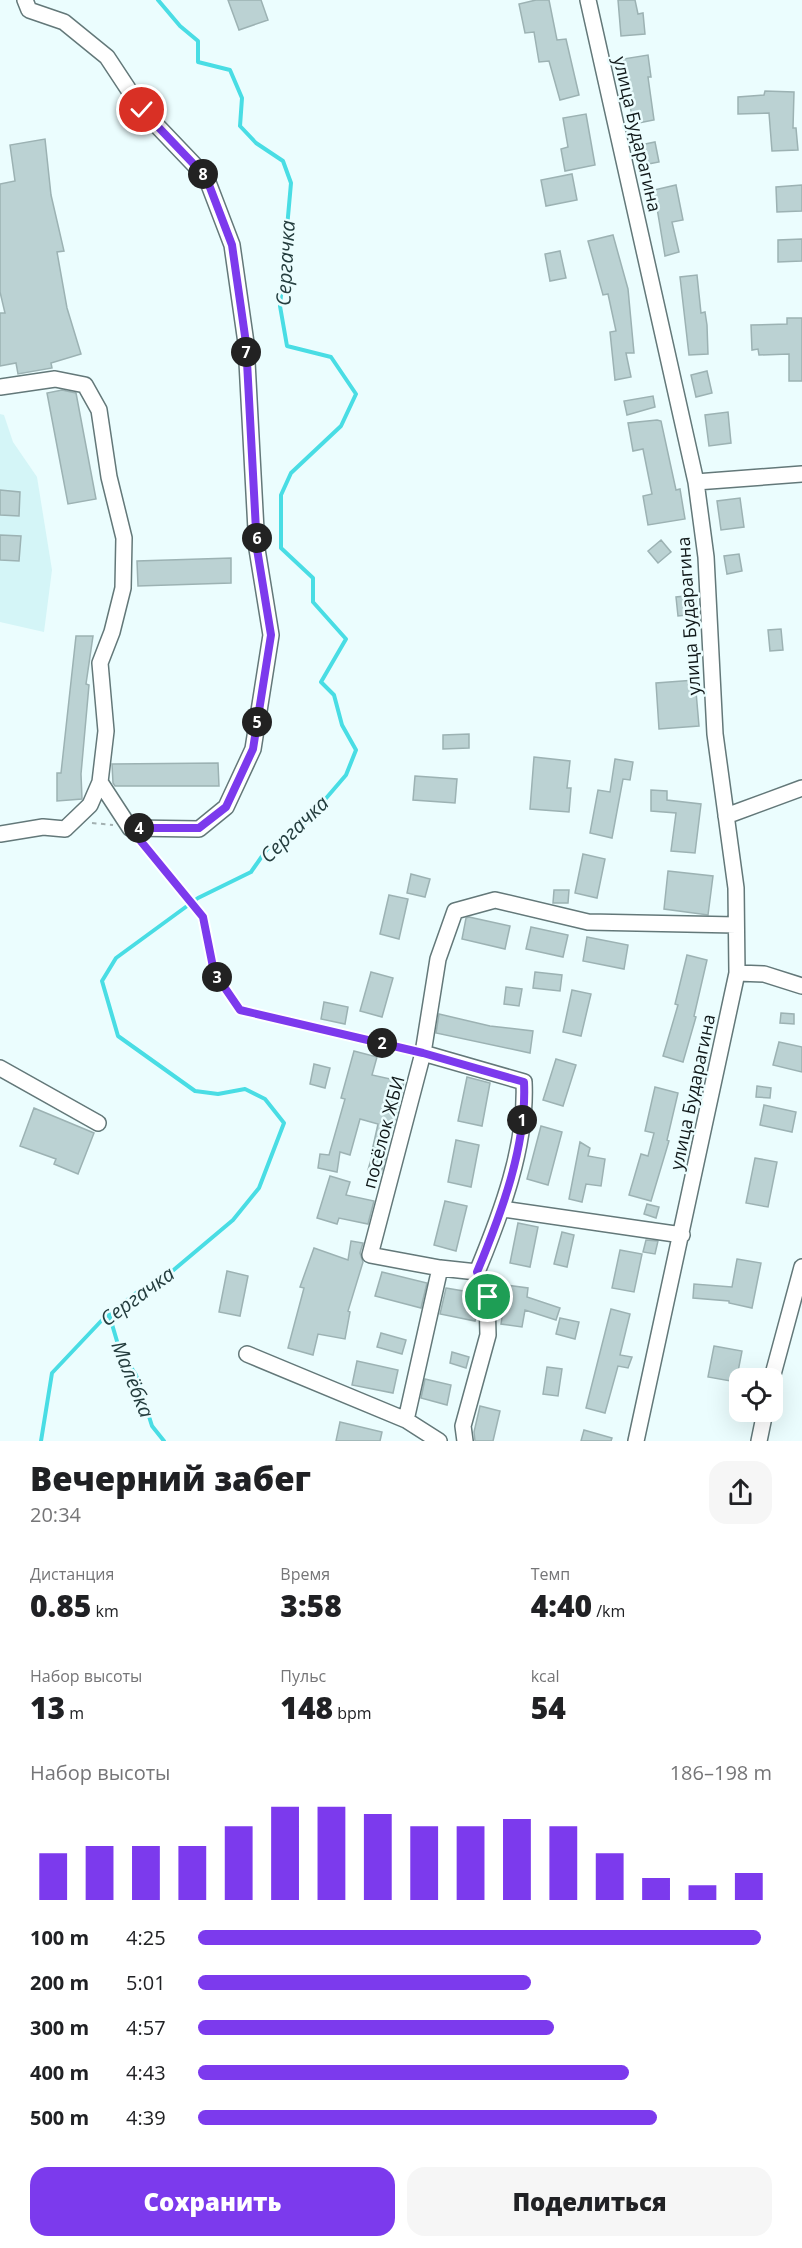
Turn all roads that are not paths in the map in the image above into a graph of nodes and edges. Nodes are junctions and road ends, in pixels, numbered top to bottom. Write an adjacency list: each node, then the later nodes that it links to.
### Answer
1 (26, 0): 6 (street)
2 (588, 0): 5 (street, улица Бударагина)
3 (0, 387): 6 (street)
4 (802, 474): 5 (street)
5 (696, 482): 8 (street, улица Бударагина)
6 (100, 782): 9 (street)
7 (802, 788): 8 (street)
8 (726, 816): 10 (street, улица Бударагина)
9 (0, 834)
10 (736, 925): 11 (street, улица Бударагина); 13 (street, посёлок ЖБИ)
11 (737, 973): 12 (street); 17 (street, улица Бударагина)
12 (802, 986)
13 (423, 1053): 16 (street); 19 (street, посёлок ЖБИ)
14 (0, 1068): 15 (street)
15 (98, 1123)
16 (503, 1209): 17 (street); 20 (street)
17 (682, 1235): 27 (street, улица Бударагина)
18 (802, 1267): 22 (street)
19 (440, 1268): 20 (street); 23 (street)
20 (477, 1272): 26 (street)
21 (247, 1354): 23 (street)
22 (775, 1368)
23 (406, 1420): 25 (street)
24 (763, 1422): 28 (street)
25 (439, 1441)
26 (465, 1441)
27 (636, 1441)
28 (759, 1441)

